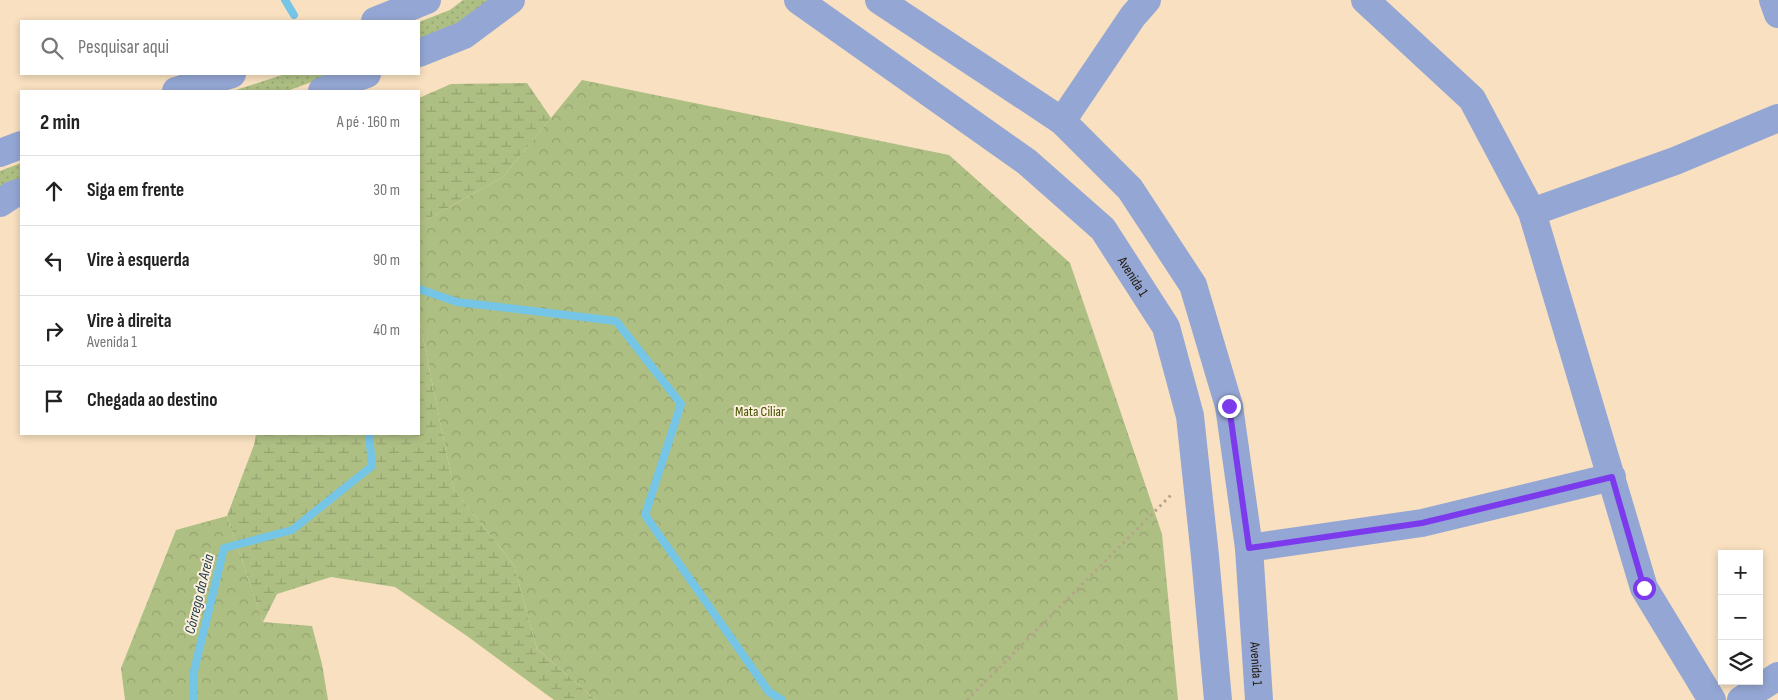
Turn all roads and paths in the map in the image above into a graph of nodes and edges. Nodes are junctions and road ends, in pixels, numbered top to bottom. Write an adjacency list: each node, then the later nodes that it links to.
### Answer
1 (427, 0): 9 (street)
2 (511, 0): 10 (street)
3 (798, 0): 22 (street, Avenida 1)
4 (879, 0): 16 (street, Avenida 1)
5 (1147, 0): 16 (street)
6 (1364, 0): 21 (street)
7 (1773, 0): 8 (street)
8 (1778, 14)
9 (377, 20)
10 (420, 53)
11 (229, 75): 13 (street)
12 (363, 75): 14 (street)
13 (179, 90)
14 (325, 90)
15 (1778, 118): 21 (street)
16 (1062, 121): 24 (street, Avenida 1)
17 (20, 145): 18 (street)
18 (0, 153)
19 (20, 192): 20 (street)
20 (0, 203)
21 (1532, 212): 23 (street)
22 (1196, 471): 26 (path); 27 (street, Avenida 1)
23 (1612, 477): 24 (street); 29 (street)
24 (1249, 548): 28 (street, Avenida 1)
25 (1778, 676): 30 (street)
26 (967, 700)
27 (1218, 700)
28 (1259, 700)
29 (1712, 700)
30 (1741, 700)

